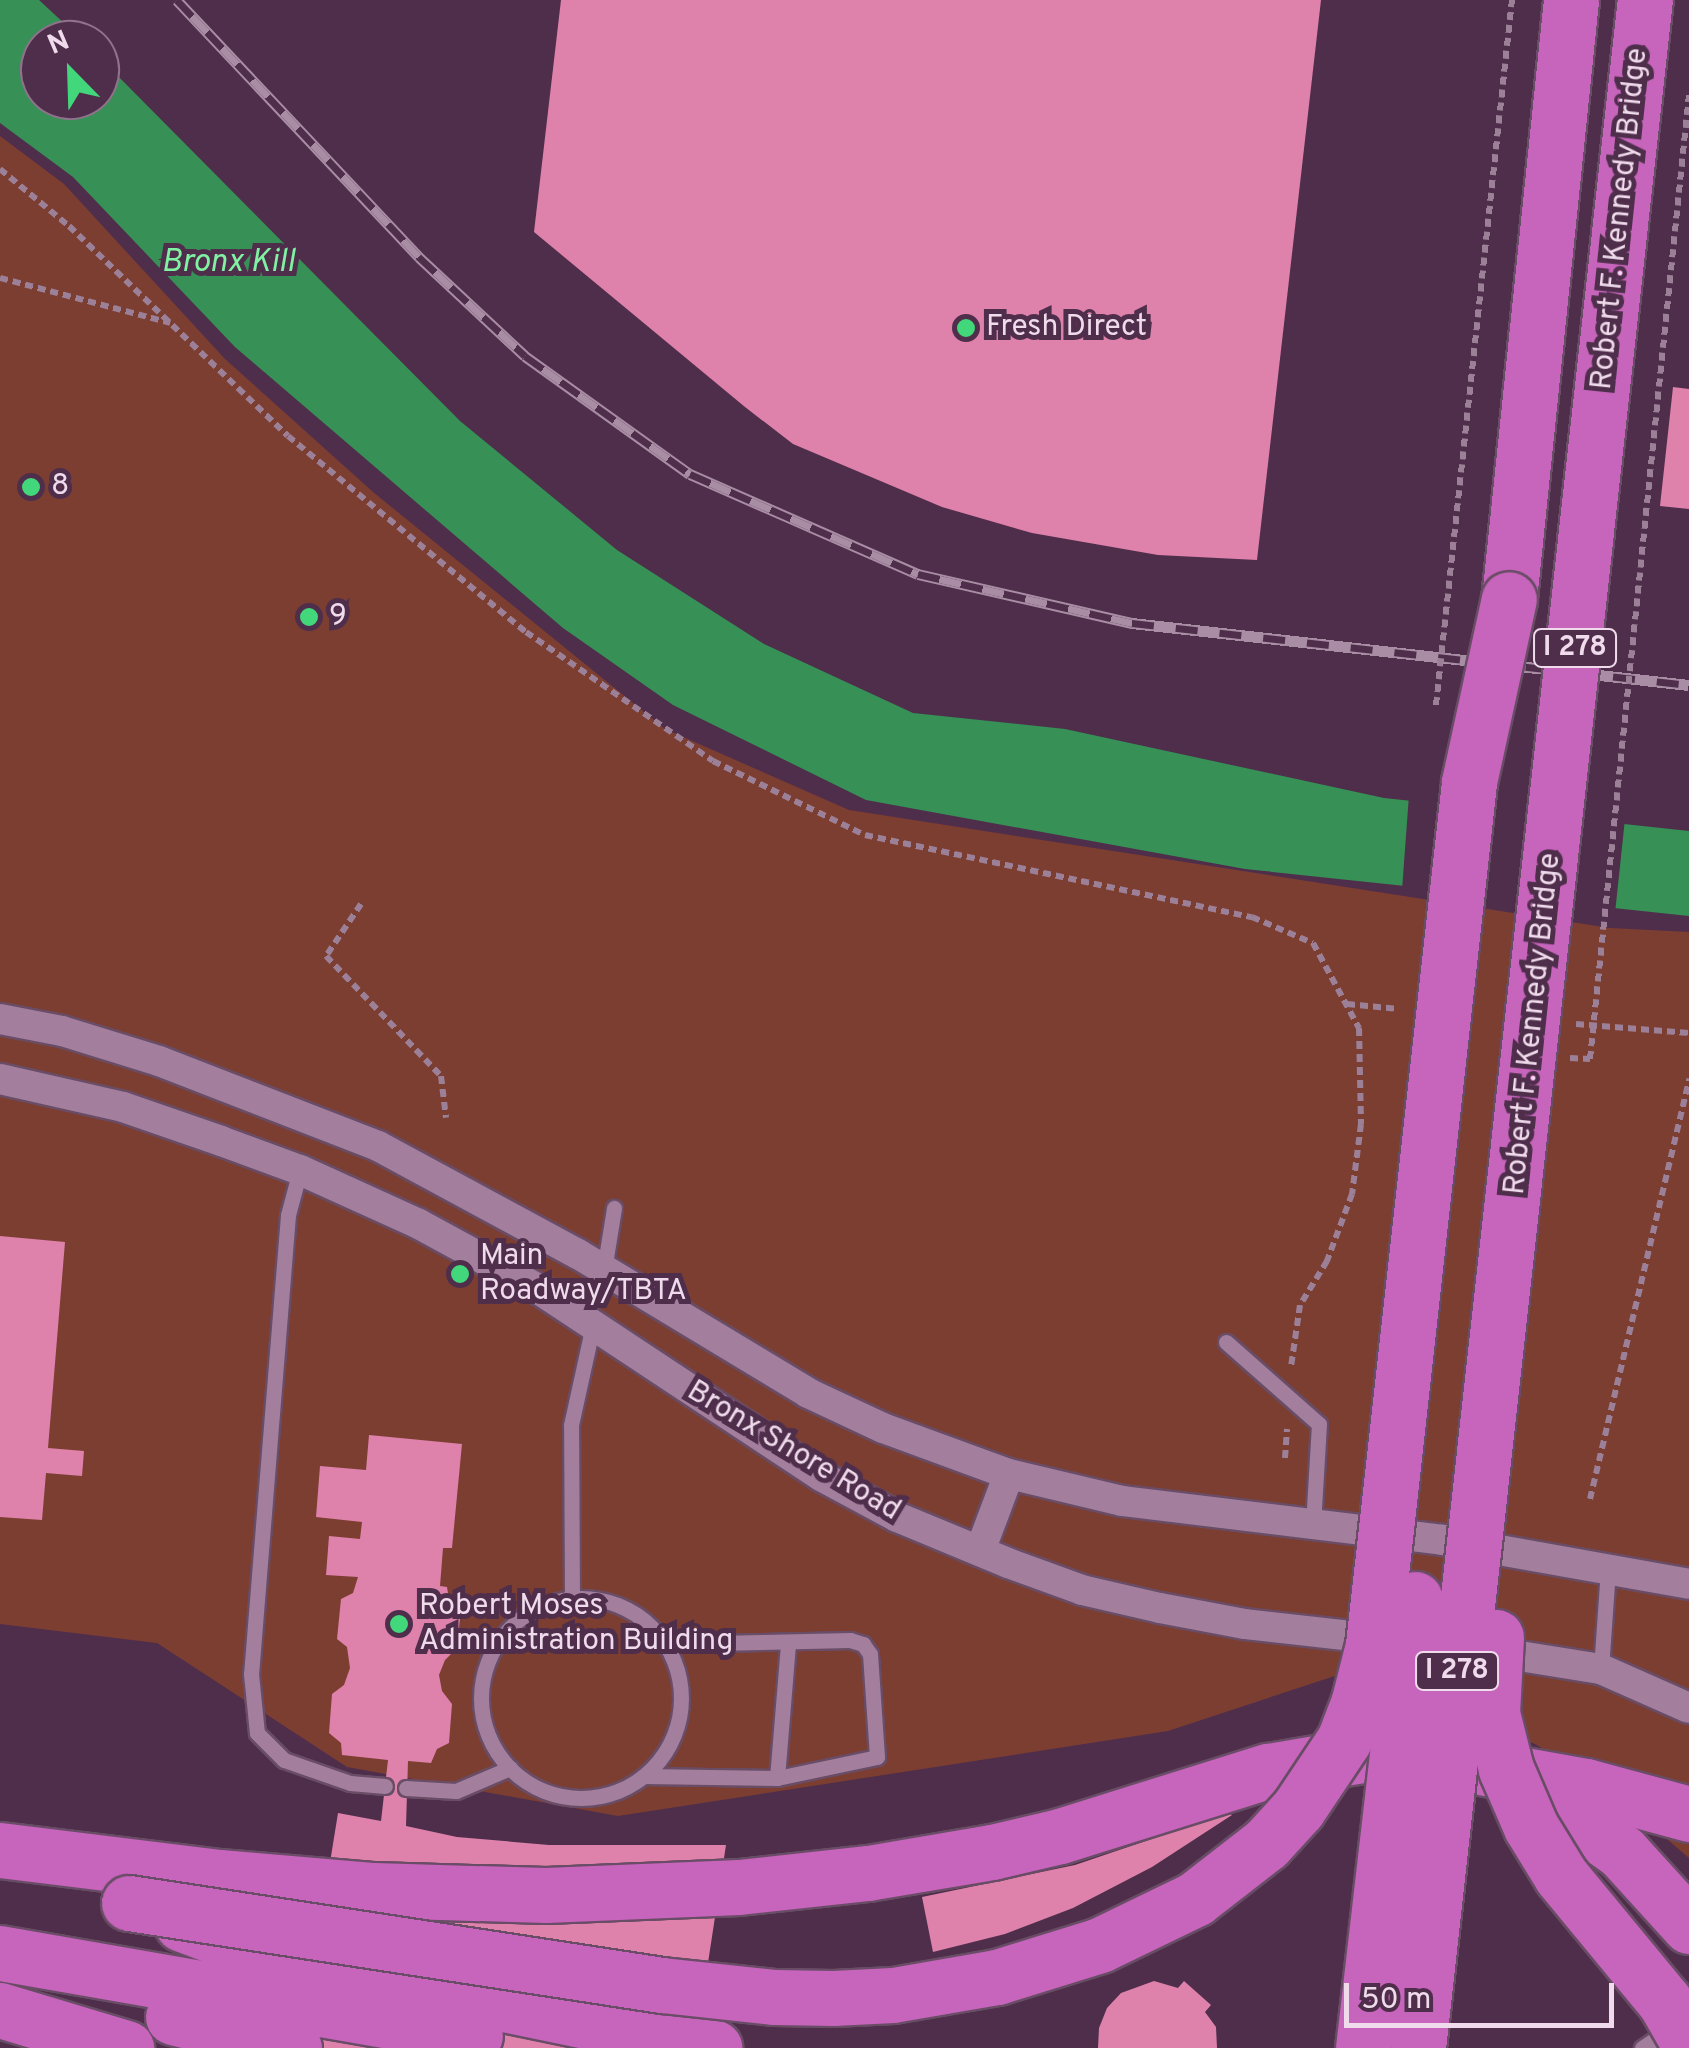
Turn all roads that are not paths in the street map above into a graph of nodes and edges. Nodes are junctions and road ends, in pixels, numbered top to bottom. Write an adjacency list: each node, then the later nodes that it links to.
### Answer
1 (1571, 0): 3 (highway, Robert F. Kennedy Bridge / I 278)
2 (1645, 0): 12 (highway, Robert F. Kennedy Bridge / I 278, bridge)
3 (1508, 599): 34 (highway, bridge); 44 (highway, Robert F. Kennedy Bridge / I 278, bridge)
4 (0, 1018): 5 (street, Bronx Shore Road)
5 (126, 1051): 7 (street); 8 (street, Bronx Shore Road)
6 (0, 1080): 7 (street, Bronx Shore Road)
7 (122, 1108): 9 (street, Bronx Shore Road)
8 (319, 1121): 9 (street); 11 (street, Bronx Shore Road)
9 (300, 1170): 13 (street, Bronx Shore Road); 28 (lane)
10 (614, 1208): 11 (lane)
11 (604, 1270): 13 (street); 15 (street, Bronx Shore Road)
12 (1505, 1296): 39 (highway, bridge); 45 (highway, Robert F. Kennedy Bridge / I 278, bridge)
13 (594, 1325): 17 (street, Bronx Shore Road); 20 (lane)
14 (1226, 1342): 16 (lane)
15 (1009, 1474): 16 (street, Bronx Shore Road); 17 (street)
16 (1313, 1527): 18 (street, Bronx Shore Road)
17 (980, 1552): 23 (street, Bronx Shore Road)
18 (1608, 1567): 19 (street, Bronx Shore Road); 23 (lane)
19 (1689, 1584)
20 (572, 1598): 21 (lane); 25 (lane)
21 (662, 1637): 22 (lane); 26 (lane)
22 (788, 1644): 27 (lane); 27 (lane)
23 (1601, 1669): 24 (street, Bronx Shore Road)
24 (1689, 1708)
25 (510, 1768): 26 (lane); 29 (lane)
26 (644, 1776): 27 (lane)
27 (777, 1778)
28 (385, 1786)
29 (406, 1788)
30 (1578, 1800): 31 (highway); 32 (highway); 35 (highway)
31 (1689, 1814)
32 (0, 1850)
33 (0, 1874): 34 (highway)
34 (129, 1903): 43 (highway, bridge)
35 (1689, 1926)
36 (0, 1953): 42 (highway)
37 (0, 1976): 41 (highway)
38 (0, 2010): 40 (highway)
39 (1673, 2041): 46 (lane)
40 (126, 2048)
41 (294, 2048)
42 (547, 2048)
43 (714, 2048)
44 (1363, 2048)
45 (1418, 2048)
46 (1642, 2048)

